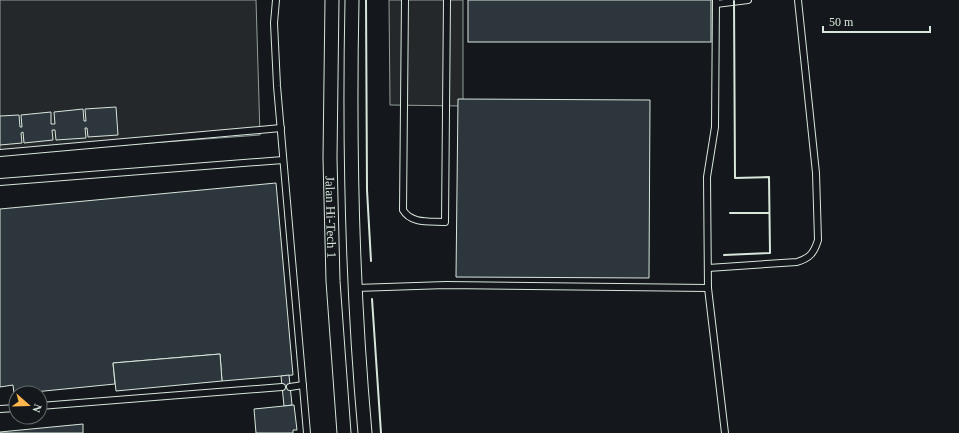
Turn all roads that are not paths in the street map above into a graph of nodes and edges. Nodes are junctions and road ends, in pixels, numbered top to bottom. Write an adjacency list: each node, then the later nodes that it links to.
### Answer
1 (276, 0): 9 (lane)
2 (332, 0): 21 (street, Jalan Hi-Tech 1)
3 (352, 0): 14 (street, Jalan Hi-Tech 1)
4 (405, 0): 5 (lane)
5 (447, 0)
6 (748, 0): 8 (lane)
7 (798, 0): 13 (lane)
8 (716, 2): 13 (lane)
9 (281, 128): 10 (lane); 11 (lane)
10 (0, 153)
11 (283, 160): 12 (lane); 16 (lane)
12 (0, 182)
13 (708, 268): 15 (lane)
14 (356, 288): 15 (lane); 22 (street, Jalan Hi-Tech 1)
15 (708, 288): 23 (lane)
16 (303, 385): 18 (lane); 20 (lane)
17 (282, 387): 19 (lane)
18 (290, 387)
19 (48, 405)
20 (307, 433)
21 (344, 433)
22 (364, 433)
23 (725, 433)

